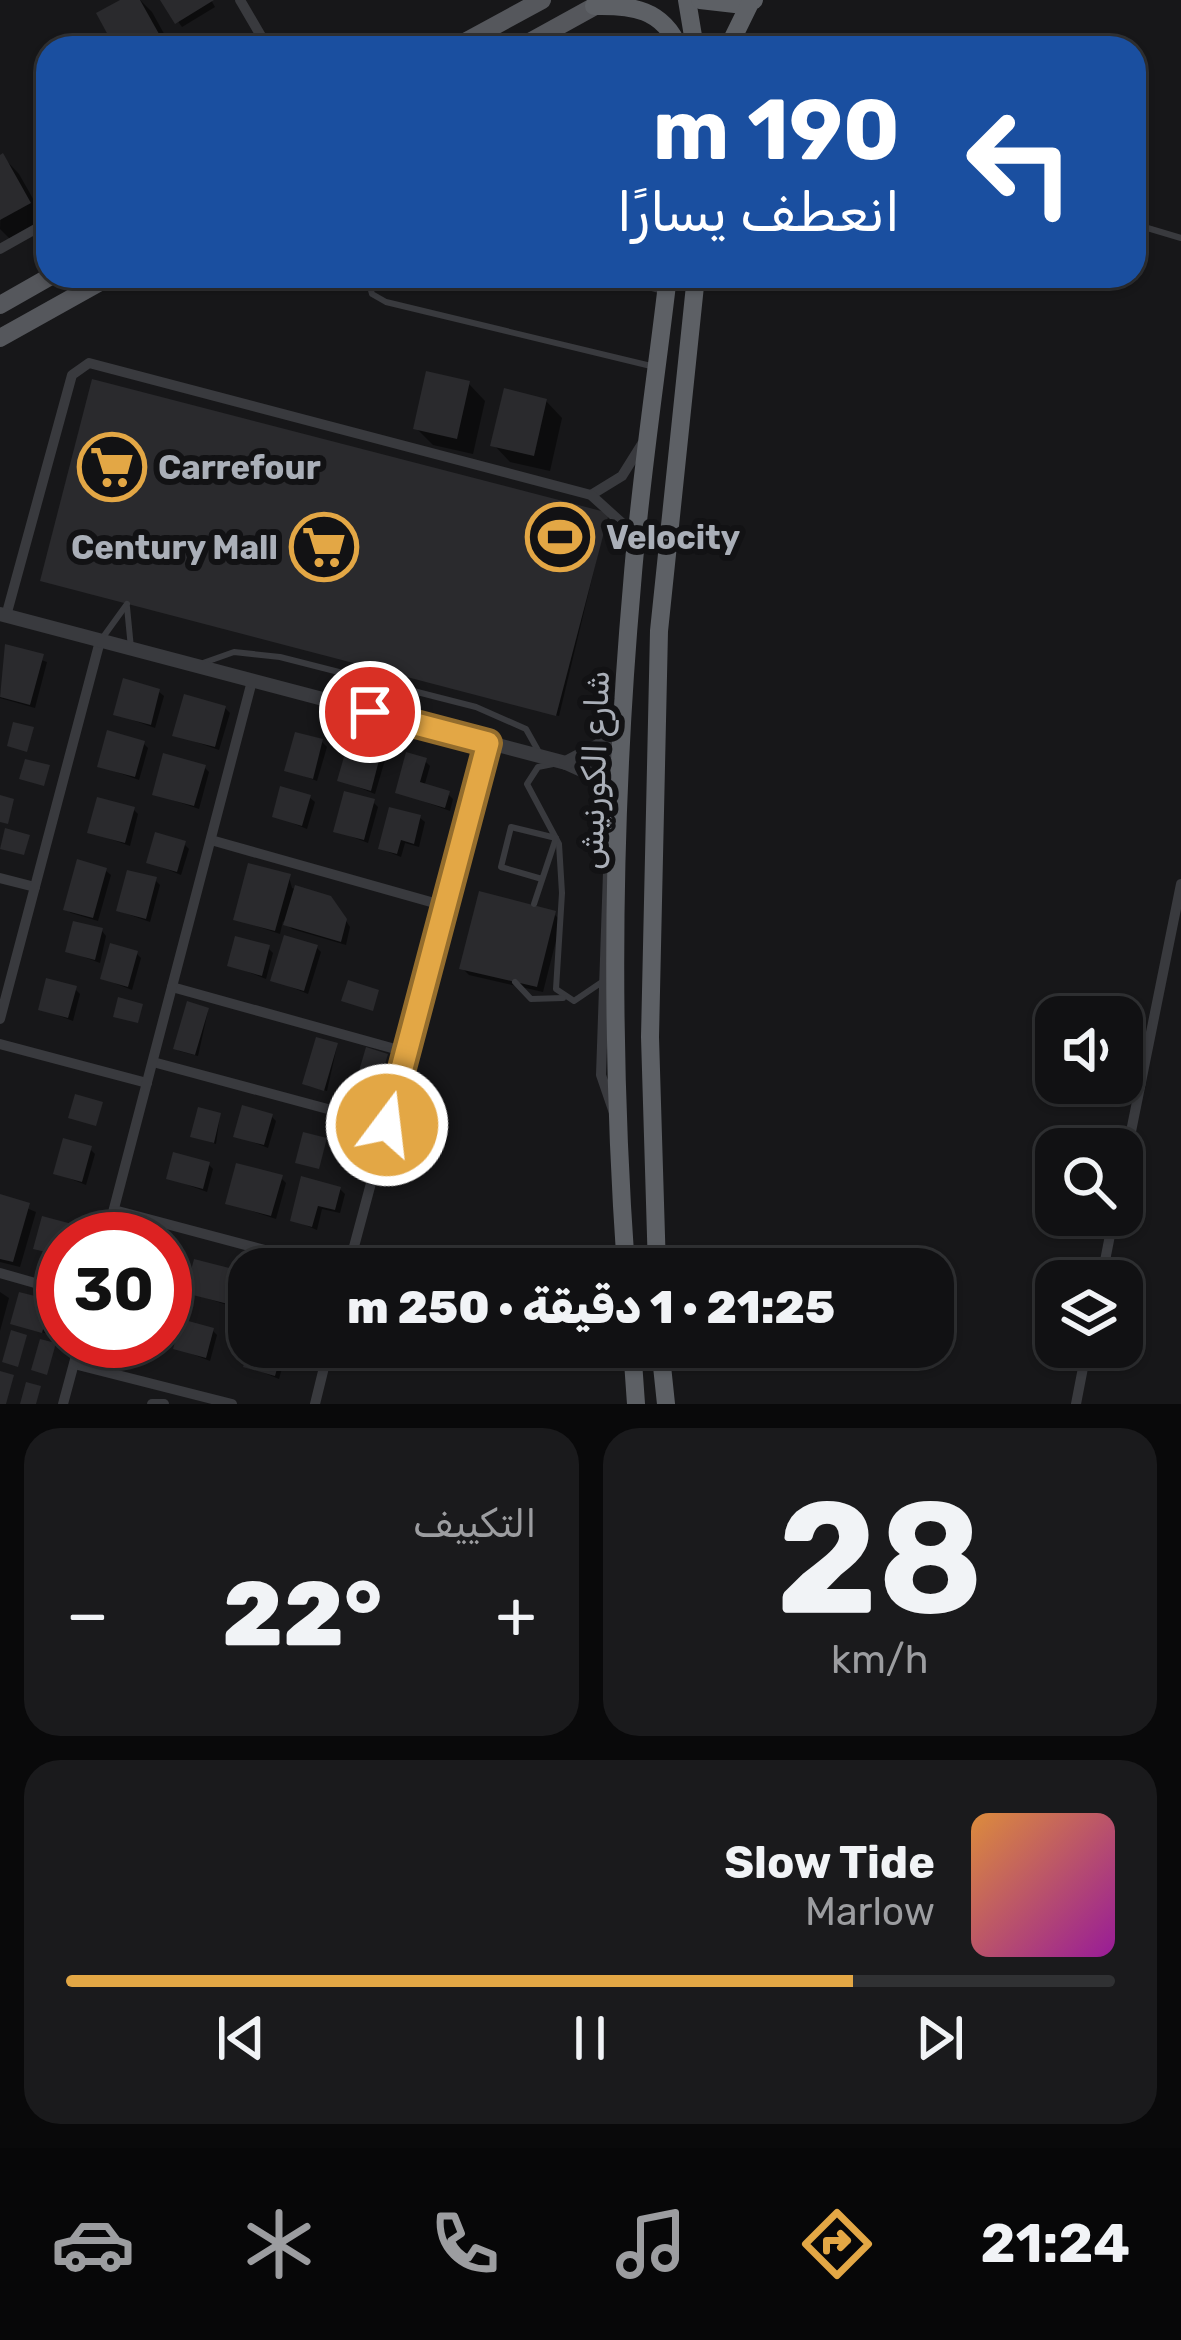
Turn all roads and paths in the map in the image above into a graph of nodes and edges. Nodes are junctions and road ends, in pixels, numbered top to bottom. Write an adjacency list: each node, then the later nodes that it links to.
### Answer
1 (240, 0): 7 (street)
2 (542, 0): 8 (main road)
3 (687, 0): 11 (highway)
4 (700, 0): 5 (highway)
5 (753, 0): 12 (highway)
6 (600, 3): 9 (main road); 10 (highway)
7 (261, 36)
8 (476, 36)
9 (541, 36)
10 (669, 36)
11 (692, 36)
12 (734, 36)
13 (1146, 228): 15 (lane)
14 (36, 229): 16 (street)
15 (1181, 238)
16 (0, 249)
17 (36, 285): 22 (main road)
18 (90, 288): 23 (main road)
19 (370, 288): 24 (lane)
20 (667, 288): 24 (highway, شارع الكورنيش)
21 (695, 288): 63 (highway, شارع الكورنيش)
22 (0, 305)
23 (0, 338)
24 (657, 367): 25 (highway, شارع الكورنيش)
25 (649, 431): 26 (street); 27 (highway, شارع الكورنيش)
26 (591, 495): 27 (street); 29 (street)
27 (637, 538): 28 (highway, شارع الكورنيش)
28 (631, 587): 34 (street); 56 (highway, شارع الكورنيش)
29 (3, 615): 30 (street)
30 (100, 641): 31 (street); 31 (lane); 44 (street)
31 (131, 649): 32 (street)
32 (195, 666): 33 (street); 36 (lane)
33 (253, 681): 35 (street); 40 (street)
34 (613, 727): 37 (street); 38 (street)
35 (488, 743): 36 (street); 46 (street)
36 (542, 757): 37 (street)
37 (566, 764): 38 (street); 39 (lane)
38 (609, 791): 48 (street)
39 (556, 838): 42 (lane); 42 (lane); 50 (lane)
40 (211, 840): 46 (street); 49 (street)
41 (0, 878): 44 (street)
42 (542, 879): 45 (lane)
43 (1181, 884): 58 (street)
44 (35, 887): 51 (street)
45 (534, 904)
46 (445, 906): 53 (street)
47 (514, 982): 50 (lane)
48 (602, 982): 50 (lane); 56 (street)
49 (172, 987): 53 (street); 54 (street)
50 (563, 998)
51 (0, 1018)
52 (0, 1044): 55 (street)
53 (406, 1052): 57 (street)
54 (153, 1062): 55 (street); 57 (street)
55 (147, 1083): 59 (street)
56 (616, 1117): 62 (highway, شارع الكورنيش)
57 (387, 1125): 61 (street)
58 (1132, 1128)
59 (114, 1210): 60 (street)
60 (257, 1248)
61 (354, 1248)
62 (625, 1248)
63 (656, 1248)
64 (0, 1274): 65 (street)
65 (36, 1284)
66 (73, 1368): 72 (street)
67 (90, 1368): 75 (street)
68 (324, 1368): 76 (street)
69 (633, 1368): 77 (highway)
70 (662, 1368): 78 (highway)
71 (1084, 1368): 79 (street)
72 (63, 1404)
73 (152, 1404): 74 (street)
74 (164, 1404)
75 (232, 1404)
76 (315, 1404)
77 (636, 1404)
78 (666, 1404)
79 (1076, 1404)

